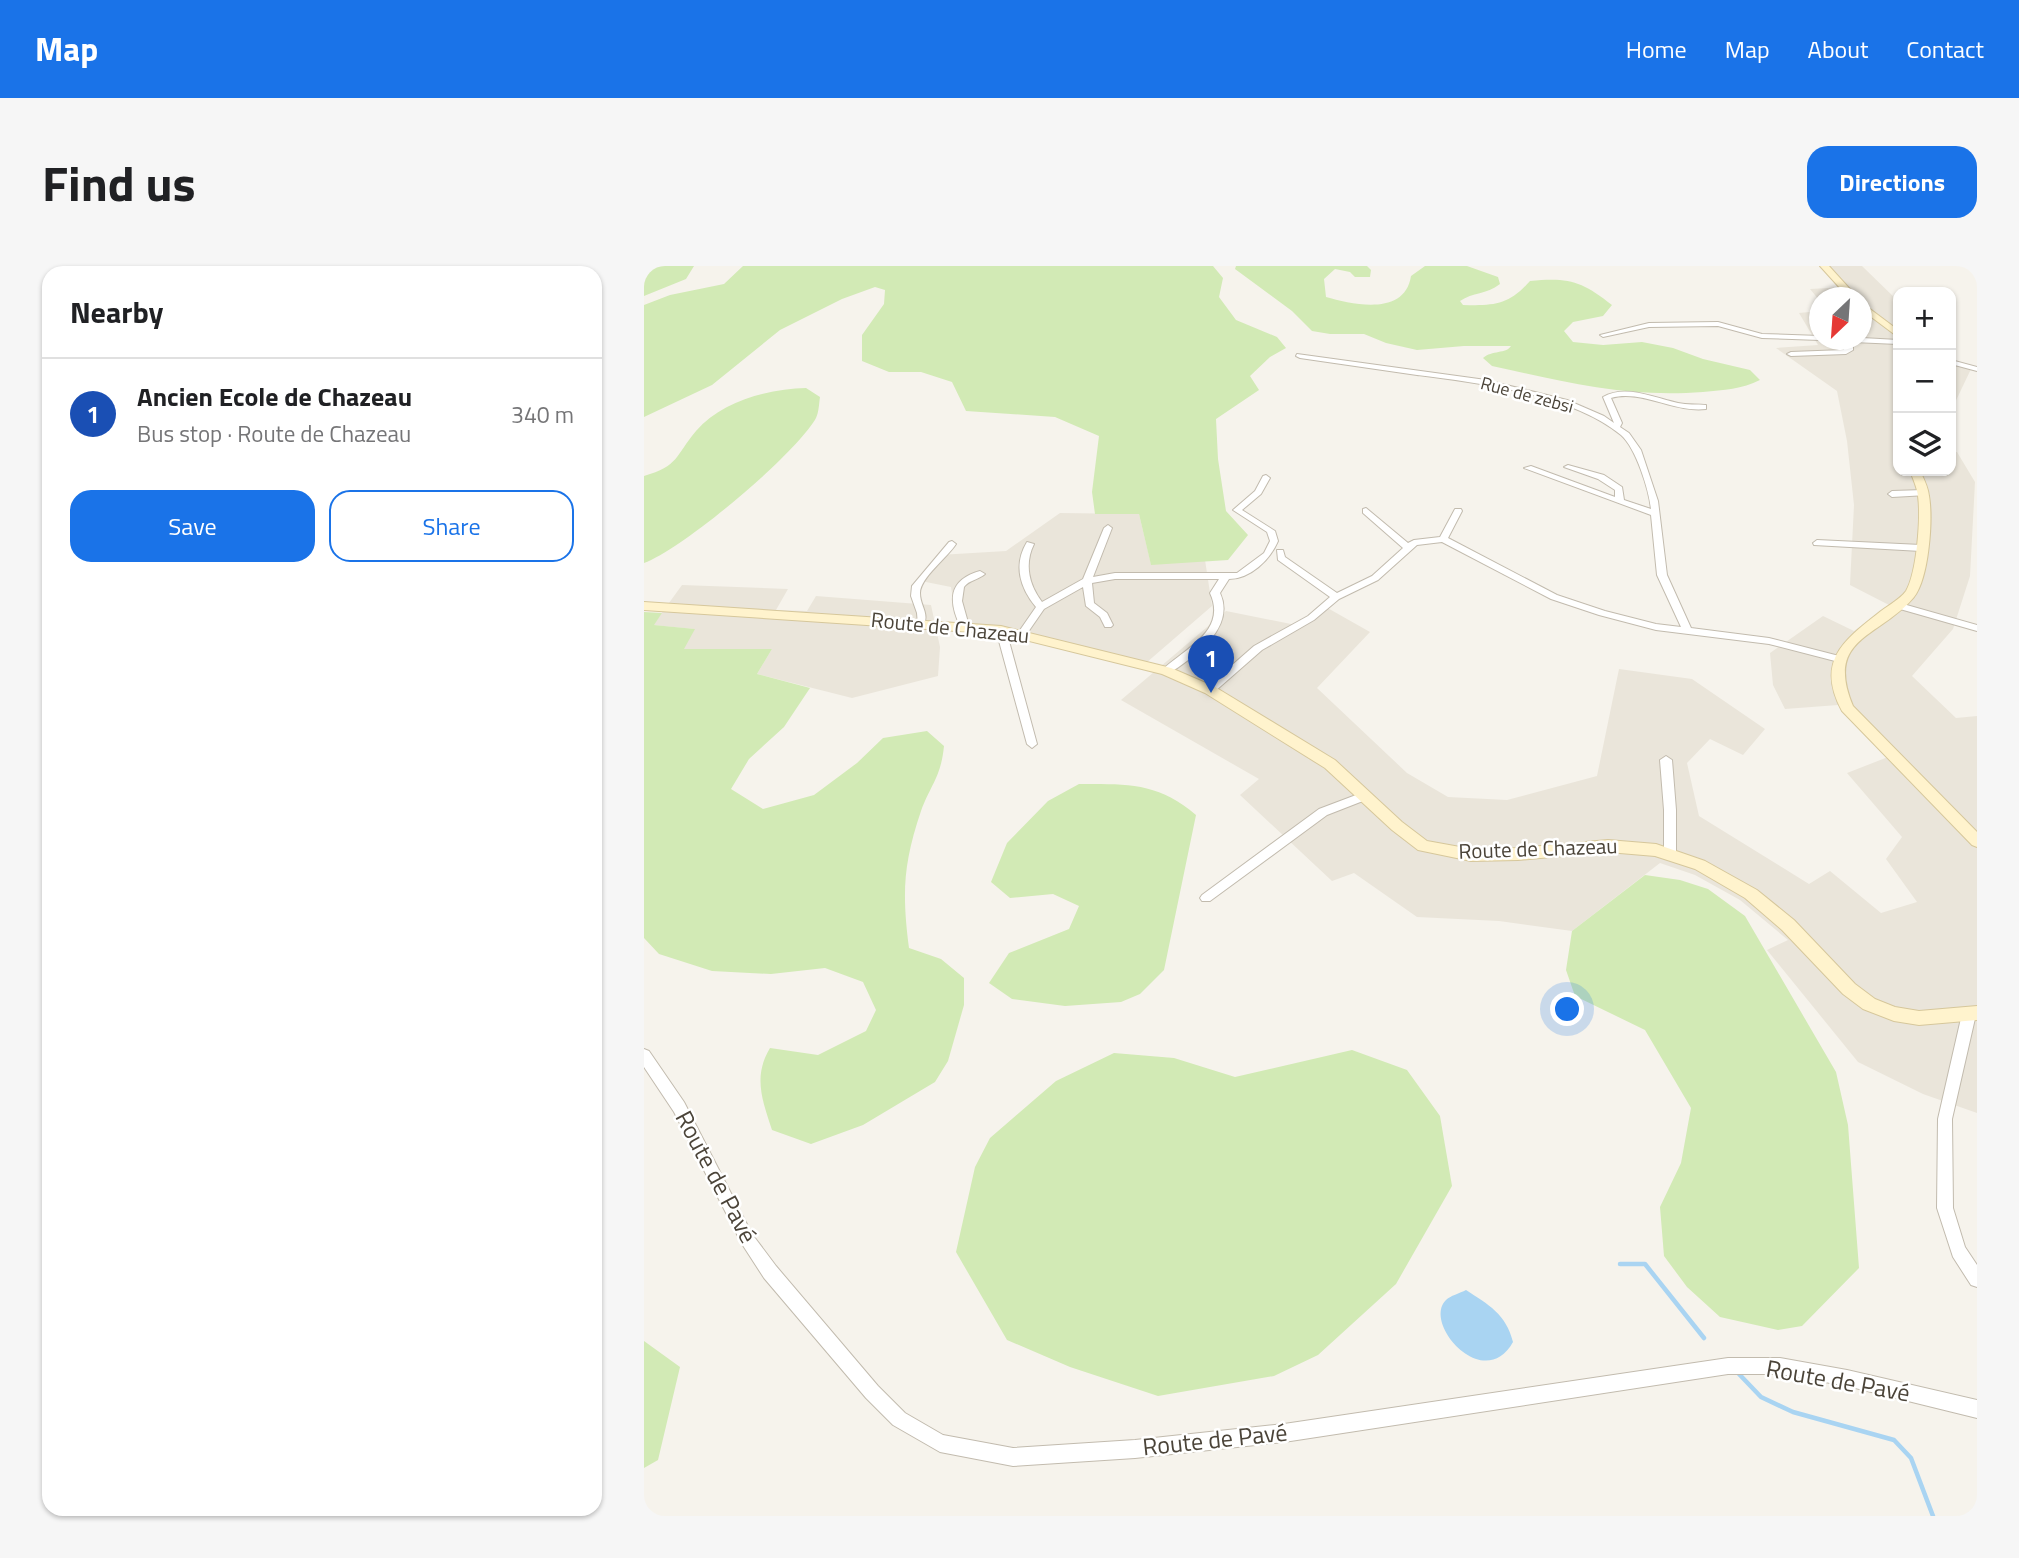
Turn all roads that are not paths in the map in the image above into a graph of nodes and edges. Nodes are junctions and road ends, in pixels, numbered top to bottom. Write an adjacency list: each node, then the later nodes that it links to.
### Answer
1 (1824, 266): 2 (main road)
2 (1844, 287)
3 (1872, 314): 4 (main road)
4 (1893, 330)
5 (1603, 335): 6 (street)
6 (1809, 338)
7 (1872, 341): 8 (street)
8 (1893, 342)
9 (1849, 350): 10 (street)
10 (1791, 354)
11 (1300, 356): 15 (street, Rue de zebsi)
12 (1956, 363): 13 (street)
13 (1977, 369)
14 (1703, 407): 15 (street)
15 (1615, 428): 25 (street, Rue de zebsi)
16 (1568, 467): 22 (street)
17 (1528, 468): 22 (street)
18 (1917, 476): 21 (main road)
19 (1266, 478): 35 (street)
20 (1892, 494): 21 (street)
21 (1924, 494): 32 (main road)
22 (1620, 501): 25 (street)
23 (1366, 510): 31 (street)
24 (1458, 511): 27 (street)
25 (1656, 514): 46 (street, Rue de zebsi)
26 (1108, 528): 36 (street)
27 (1443, 539): 31 (street); 46 (street)
28 (1816, 543): 32 (street)
29 (952, 544): 41 (street)
30 (1030, 544): 40 (street)
31 (1408, 548): 37 (street)
32 (1921, 548): 38 (main road)
33 (1280, 551): 37 (street)
34 (980, 574): 43 (street)
35 (1225, 577): 36 (street); 49 (street)
36 (1087, 581): 40 (street); 42 (street)
37 (1336, 597): 50 (street)
38 (1896, 605): 44 (street); 48 (main road)
39 (644, 606): 41 (main road, Route de Chazeau)
40 (1041, 607): 47 (street)
41 (921, 623): 43 (main road, Route de Chazeau)
42 (1108, 625)
43 (964, 626): 45 (main road, Route de Chazeau)
44 (1977, 628)
45 (1001, 630): 47 (main road, Route de Chazeau); 51 (street)
46 (1687, 630): 48 (street)
47 (1023, 634): 49 (main road, Route de Chazeau)
48 (1839, 659): 54 (main road)
49 (1166, 671): 50 (main road, Route de Chazeau)
50 (1210, 690): 53 (main road, Route de Chazeau)
51 (1032, 744)
52 (1666, 760): 55 (street)
53 (1364, 796): 55 (main road, Route de Chazeau); 56 (street)
54 (1977, 841)
55 (1670, 854): 57 (main road, Route de Chazeau)
56 (1206, 898)
57 (1973, 1014): 59 (street)
58 (644, 1055): 60 (street, Route de Pavé)
59 (1977, 1279)
60 (1977, 1409)

